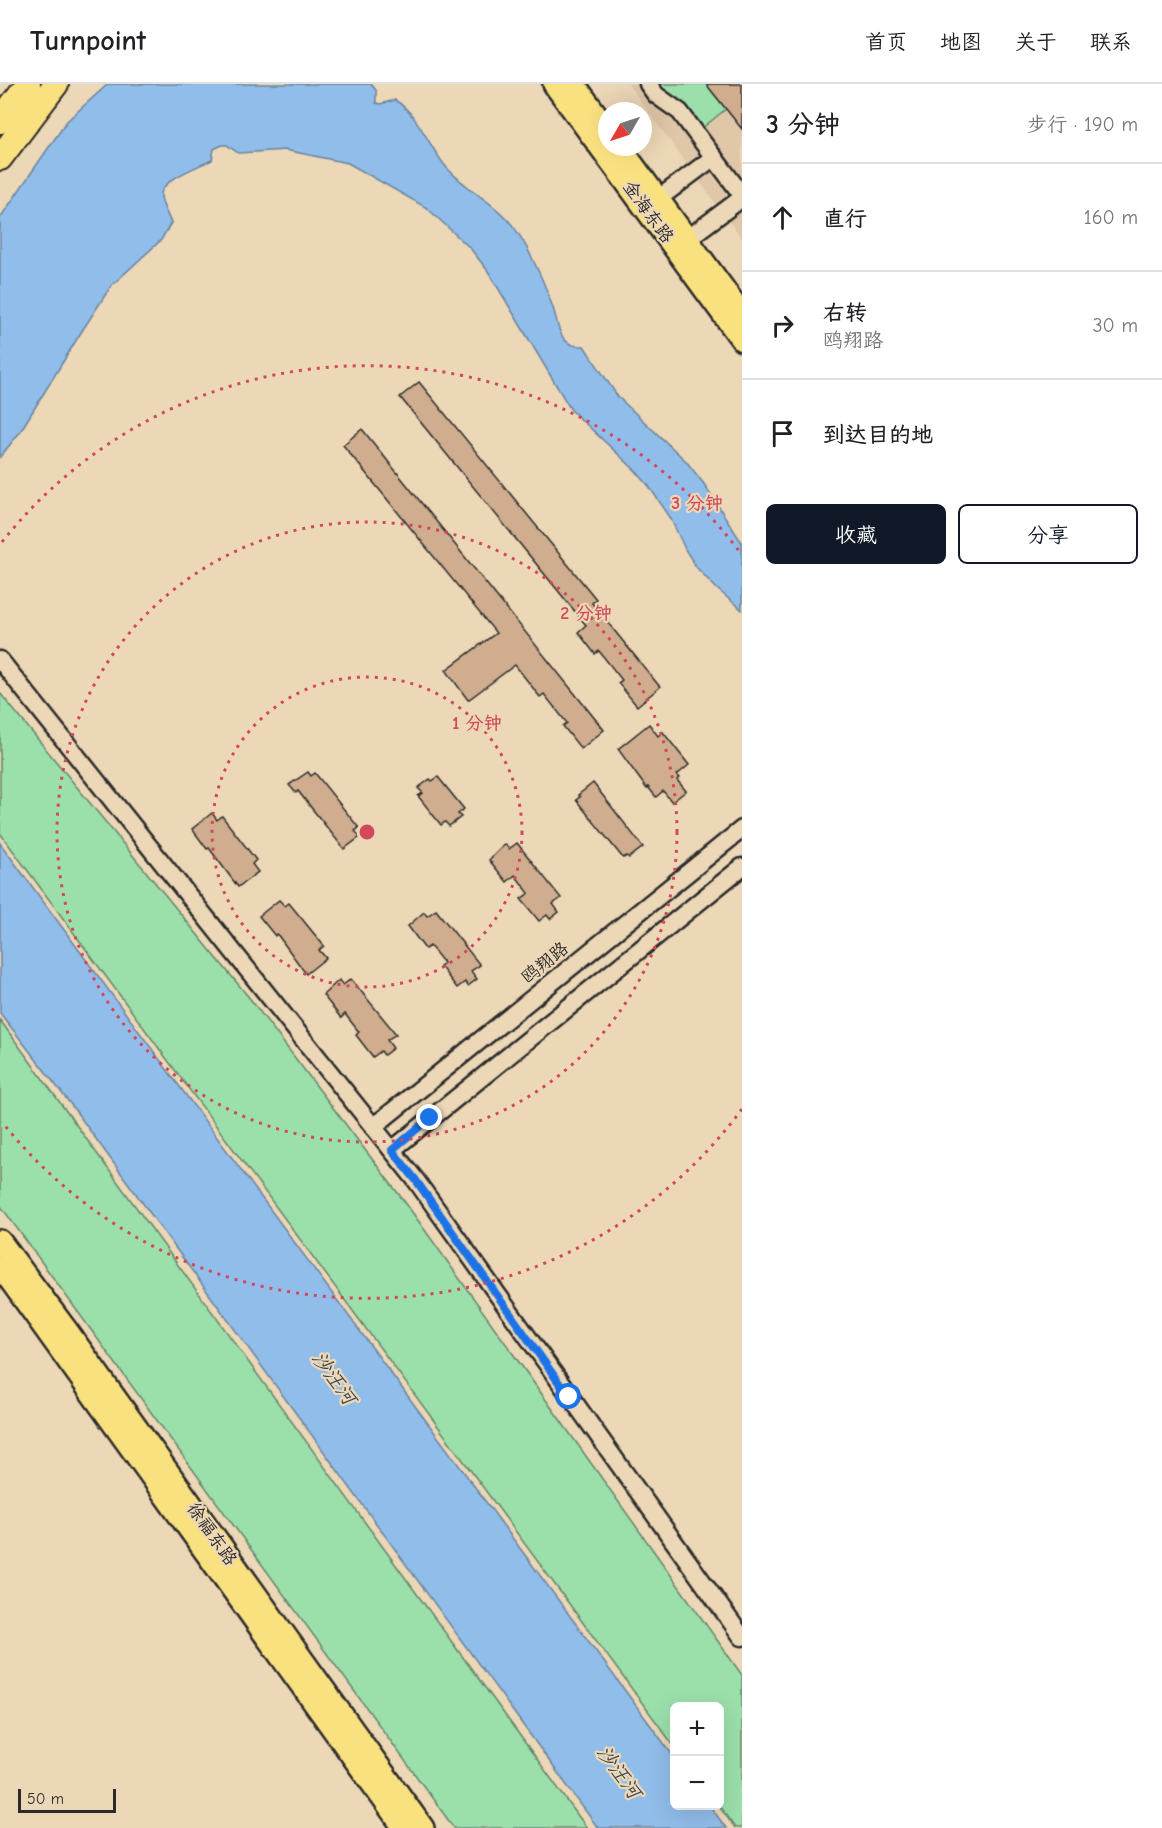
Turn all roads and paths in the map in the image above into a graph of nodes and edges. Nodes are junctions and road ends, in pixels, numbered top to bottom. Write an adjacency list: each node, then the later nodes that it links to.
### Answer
1 (28, 84): 7 (highway)
2 (56, 84): 9 (highway)
3 (554, 84): 15 (main road, 金海东路)
4 (574, 84): 6 (main road)
5 (648, 84): 10 (street)
6 (598, 117)
7 (0, 121)
8 (627, 156): 12 (main road, 金海东路)
9 (0, 158)
10 (714, 158): 11 (street); 12 (street)
11 (742, 196): 13 (street)
12 (658, 199): 13 (main road, 金海东路)
13 (687, 239): 14 (main road, 金海东路)
14 (742, 314)
15 (742, 340)
16 (0, 660): 19 (street)
17 (742, 829): 19 (street, 鸥翔路)
18 (742, 867): 20 (street)
19 (374, 1127): 20 (street)
20 (392, 1150): 23 (street)
21 (0, 1241): 25 (main road, 徐福东路)
22 (0, 1266): 24 (main road, 徐福东路)
23 (742, 1637)
24 (404, 1828)
25 (423, 1828)

